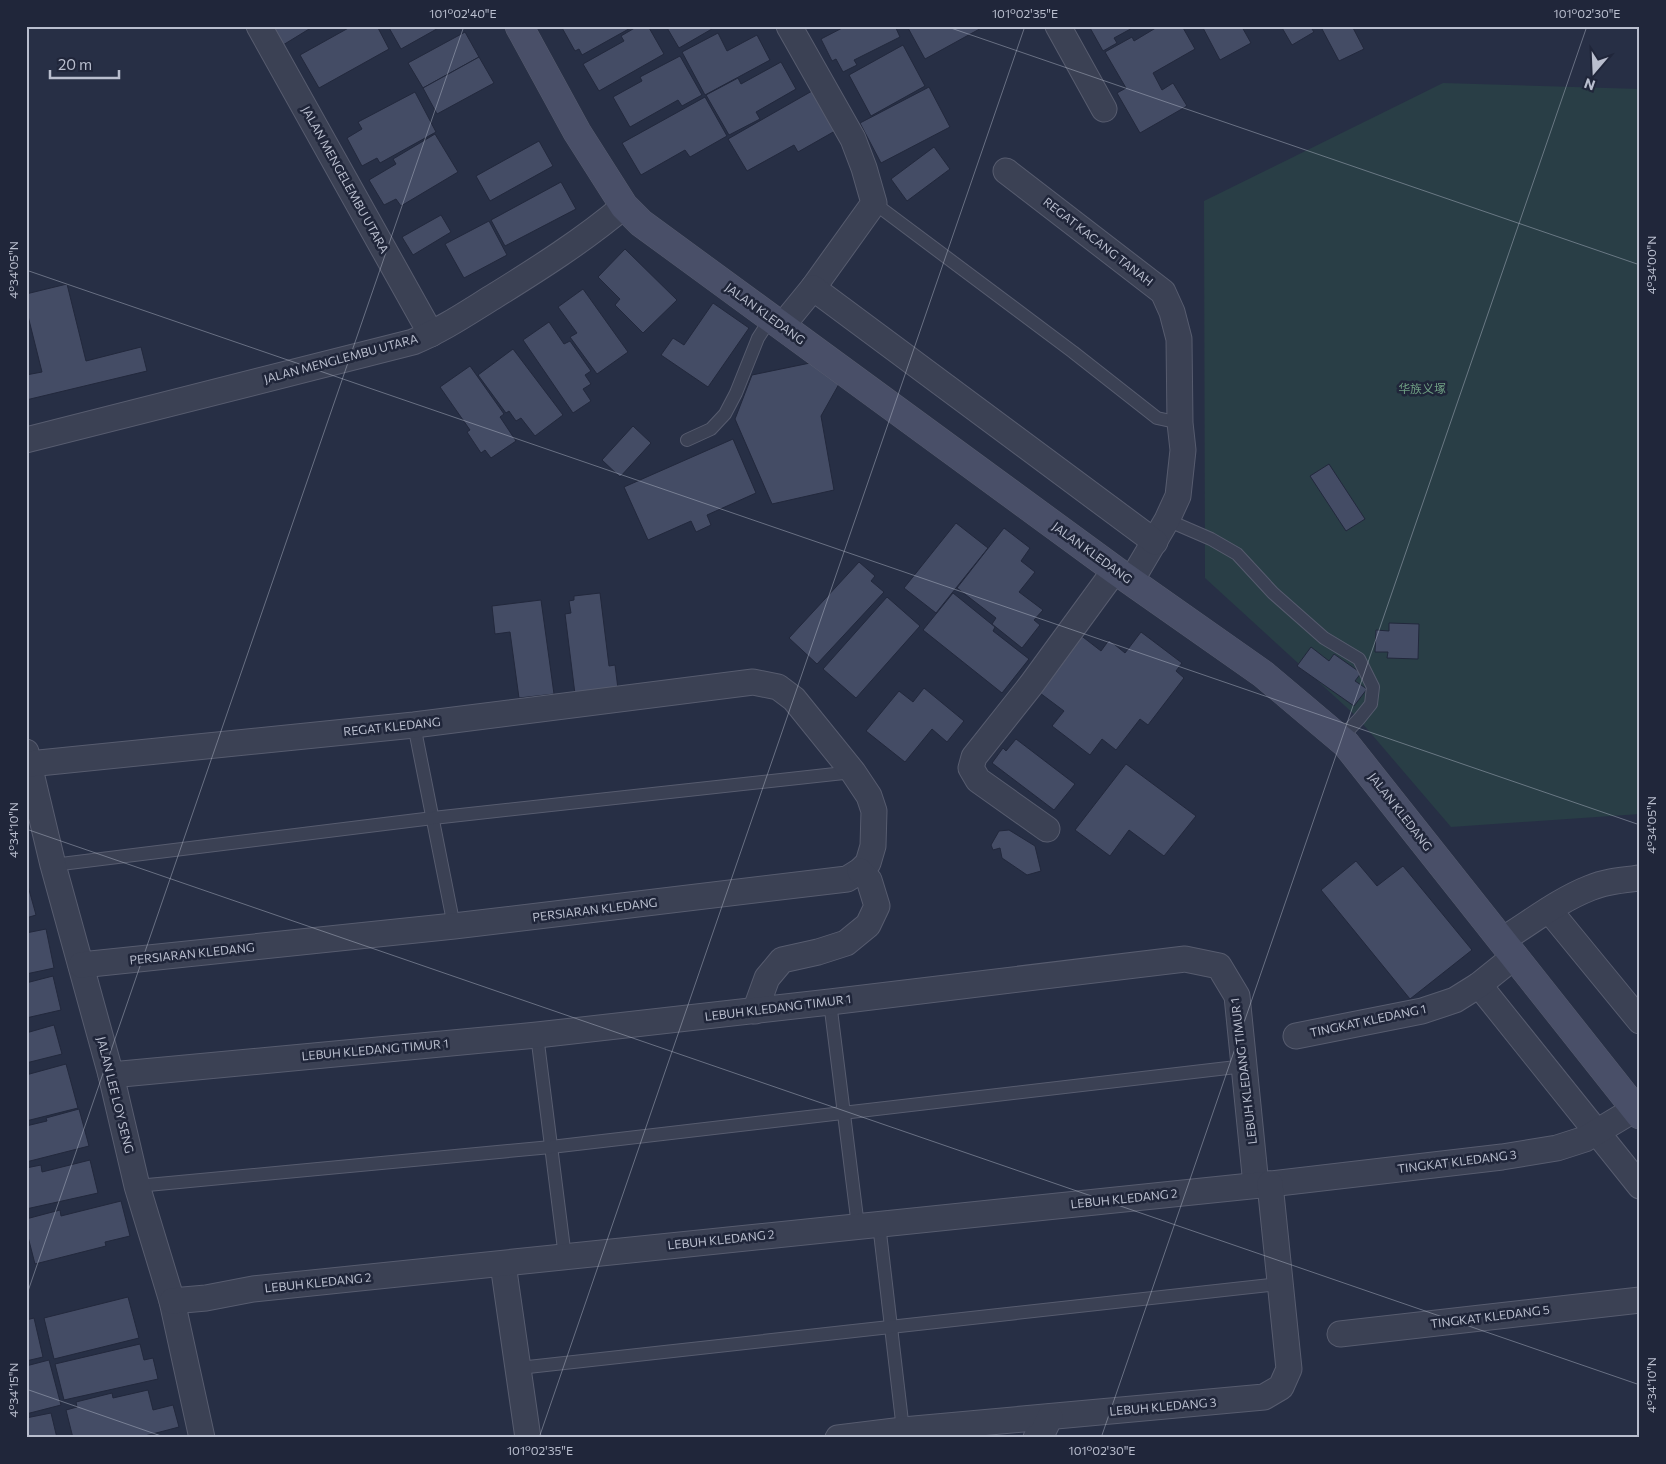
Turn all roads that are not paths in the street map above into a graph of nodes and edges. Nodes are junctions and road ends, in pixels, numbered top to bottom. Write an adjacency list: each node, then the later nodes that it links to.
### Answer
1 (259, 26): 11 (street, JALAN MENGELEMBU UTARA)
2 (519, 26): 8 (main road, JALAN KLEDANG)
3 (789, 26): 7 (street)
4 (1058, 26): 5 (street)
5 (1104, 109)
6 (1006, 171): 12 (street, REGAT KACANG TANAH)
7 (874, 204): 9 (street); 12 (lane)
8 (624, 206): 10 (main road, JALAN KLEDANG); 11 (street, JALAN MENGLEMBU UTARA)
9 (813, 288): 10 (street); 16 (street)
10 (777, 322): 14 (lane); 17 (main road, JALAN KLEDANG)
11 (431, 334): 13 (street, JALAN MENGLEMBU UTARA)
12 (1180, 423): 15 (street, REGAT KACANG TANAH)
13 (26, 440)
14 (687, 440)
15 (1167, 520): 16 (street, REGAT KACANG TANAH); 19 (lane)
16 (1155, 542): 17 (street, REGAT KACANG TANAH)
17 (1123, 576): 19 (main road, JALAN KLEDANG); 23 (street, REGAT KACANG TANAH)
18 (414, 725): 20 (street, REGAT KLEDANG); 21 (street, REGAT KLEDANG); 22 (lane)
19 (1340, 739): 29 (main road, JALAN KLEDANG)
20 (28, 758): 24 (street, JALAN LEE LOY SENG)
21 (853, 772): 22 (lane); 25 (street)
22 (433, 818): 24 (lane); 28 (lane)
23 (1047, 829)
24 (53, 865): 30 (street, JALAN LEE LOY SENG)
25 (860, 871): 28 (street, PERSIARAN KLEDANG); 33 (street)
26 (1640, 878): 27 (street, TINGKAT KLEDANG 1)
27 (1550, 910): 29 (street, TINGKAT KLEDANG 1); 34 (street)
28 (454, 926): 30 (street, PERSIARAN KLEDANG)
29 (1508, 948): 31 (street, TINGKAT KLEDANG 1); 40 (main road, JALAN KLEDANG)
30 (81, 965): 38 (street, JALAN LEE LOY SENG)
31 (1479, 985): 36 (street, TINGKAT KLEDANG 1); 41 (street)
32 (830, 1002): 33 (street, LEBUH KLEDANG TIMUR 1); 37 (street, LEBUH KLEDANG TIMUR 1); 39 (lane)
33 (755, 1011): 35 (street, LEBUH KLEDANG TIMUR 1)
34 (1640, 1021)
35 (537, 1035): 38 (street, LEBUH KLEDANG TIMUR 1); 42 (lane)
36 (1296, 1036)
37 (1245, 1066): 39 (lane); 43 (street, LEBUH KLEDANG TIMUR 1)
38 (112, 1076): 44 (street, JALAN LEE LOY SENG)
39 (844, 1112): 42 (lane); 46 (lane)
40 (1637, 1112): 41 (street, TINGKAT KLEDANG 3)
41 (1598, 1132): 43 (street, TINGKAT KLEDANG 3); 45 (street)
42 (551, 1147): 44 (lane); 47 (lane)
43 (1263, 1184): 46 (street, LEBUH KLEDANG 2); 49 (street, LEBUH KLEDANG 3)
44 (138, 1186): 51 (street, JALAN LEE LOY SENG)
45 (1640, 1186)
46 (869, 1225): 47 (street, LEBUH KLEDANG 2); 52 (lane)
47 (565, 1256): 48 (street, LEBUH KLEDANG 2)
48 (503, 1264): 51 (street, LEBUH KLEDANG 2); 54 (street)
49 (1279, 1284): 52 (lane); 55 (street, LEBUH KLEDANG 3)
50 (1640, 1300): 53 (street, TINGKAT KLEDANG 5)
51 (172, 1301): 57 (street, JALAN LEE LOY SENG)
52 (891, 1327): 54 (lane); 56 (lane)
53 (1340, 1334)
54 (519, 1368): 58 (street)
55 (1050, 1417): 56 (street, LEBUH KLEDANG 3); 60 (street)
56 (903, 1430): 59 (street, LEBUH KLEDANG 3)
57 (202, 1438)
58 (528, 1438)
59 (838, 1438)
60 (1036, 1438)

